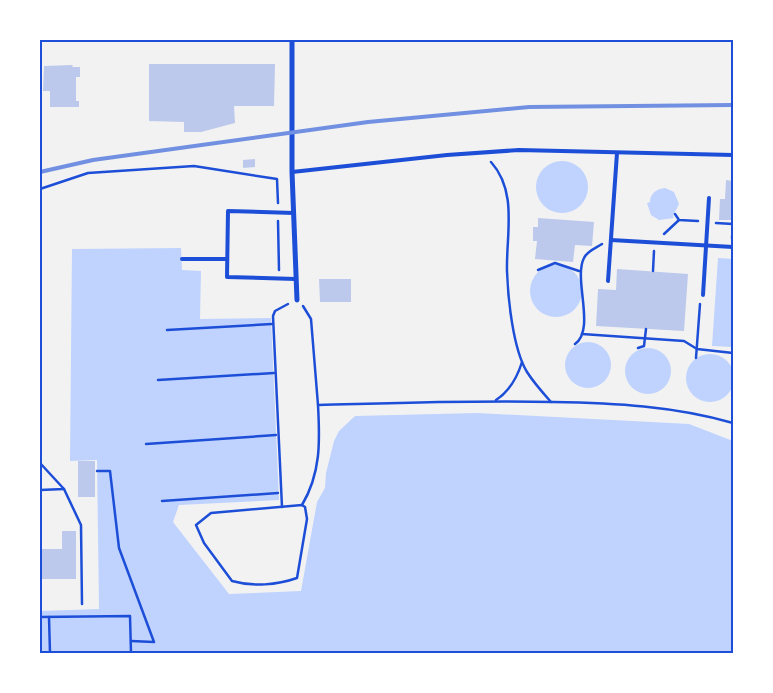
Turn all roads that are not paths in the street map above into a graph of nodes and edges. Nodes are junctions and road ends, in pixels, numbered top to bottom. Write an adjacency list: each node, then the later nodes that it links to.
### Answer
1 (292, 40): 4 (street)
2 (617, 153): 3 (lane); 4 (lane); 7 (lane)
3 (733, 155)
4 (292, 172): 6 (street)
5 (709, 198): 8 (lane)
6 (294, 213): 11 (lane); 12 (street)
7 (611, 240): 8 (lane); 13 (lane)
8 (706, 246): 9 (lane); 14 (lane)
9 (732, 247)
10 (182, 259): 11 (lane)
11 (227, 259): 12 (lane)
12 (296, 279): 15 (street)
13 (608, 281)
14 (703, 295)
15 (297, 300)

